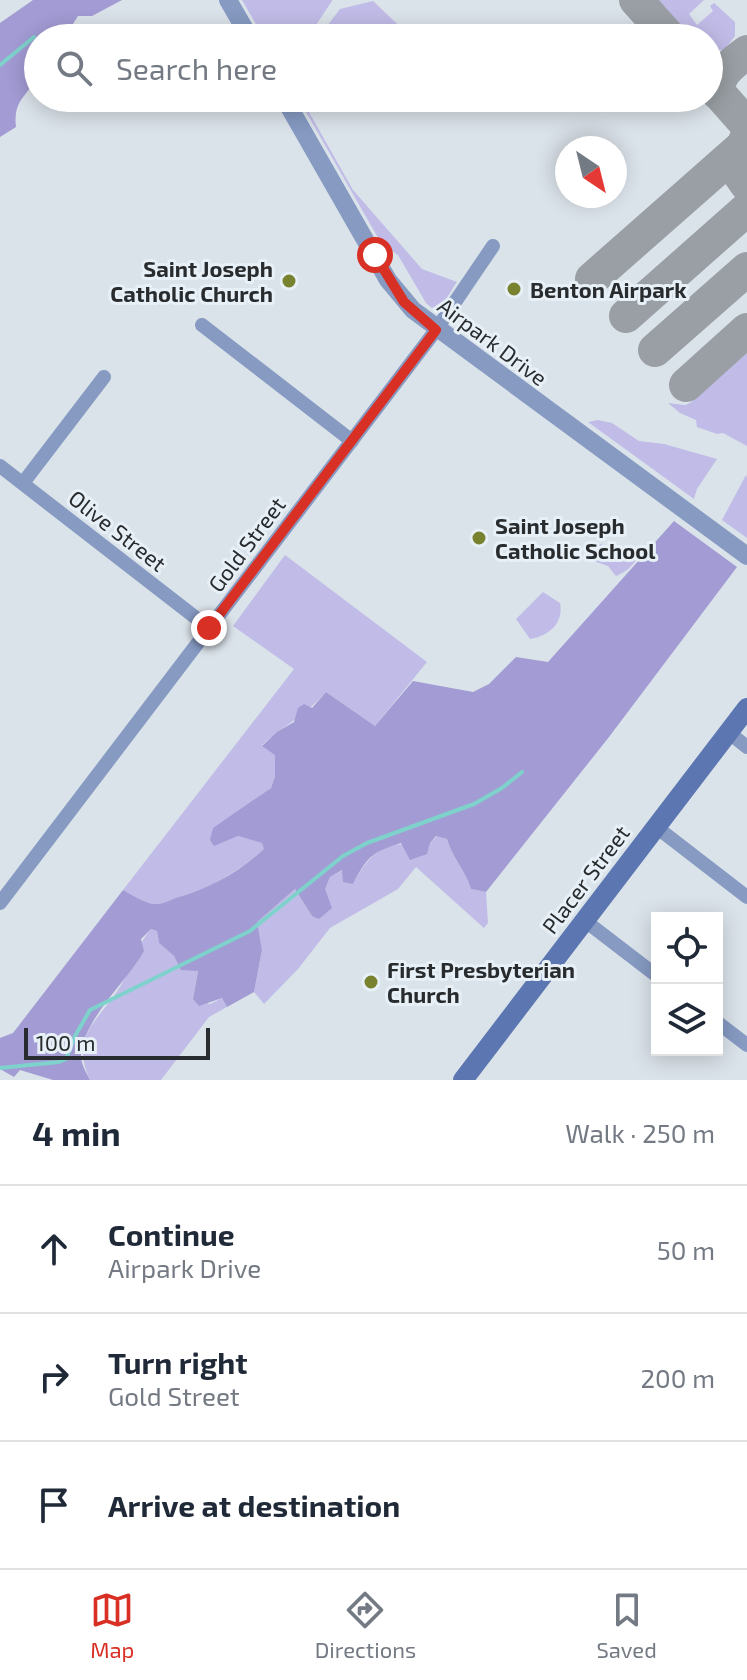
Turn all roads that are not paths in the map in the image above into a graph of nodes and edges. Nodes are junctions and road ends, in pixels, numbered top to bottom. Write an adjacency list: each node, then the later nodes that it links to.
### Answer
1 (228, 0): 2 (street)
2 (242, 24)
3 (292, 112): 6 (street, Airpark Drive)
4 (493, 246): 6 (street, Gold Street)
5 (202, 325): 8 (street)
6 (436, 330): 8 (street, Gold Street); 11 (street, Airpark Drive)
7 (104, 377): 10 (street)
8 (352, 441): 12 (street, Gold Street)
9 (0, 466): 10 (street, Olive Street)
10 (23, 483): 12 (street, Olive Street)
11 (747, 556)
12 (209, 628): 18 (street, Gold Street)
13 (747, 708): 14 (main road, Placer Street)
14 (728, 732): 15 (street); 16 (main road, Placer Street)
15 (747, 747)
16 (655, 826): 17 (street); 19 (main road, Placer Street)
17 (747, 897)
18 (0, 903)
19 (584, 920): 20 (street); 23 (main road, Placer Street)
20 (651, 971)
21 (723, 1027): 22 (street)
22 (747, 1045)
23 (463, 1080)

